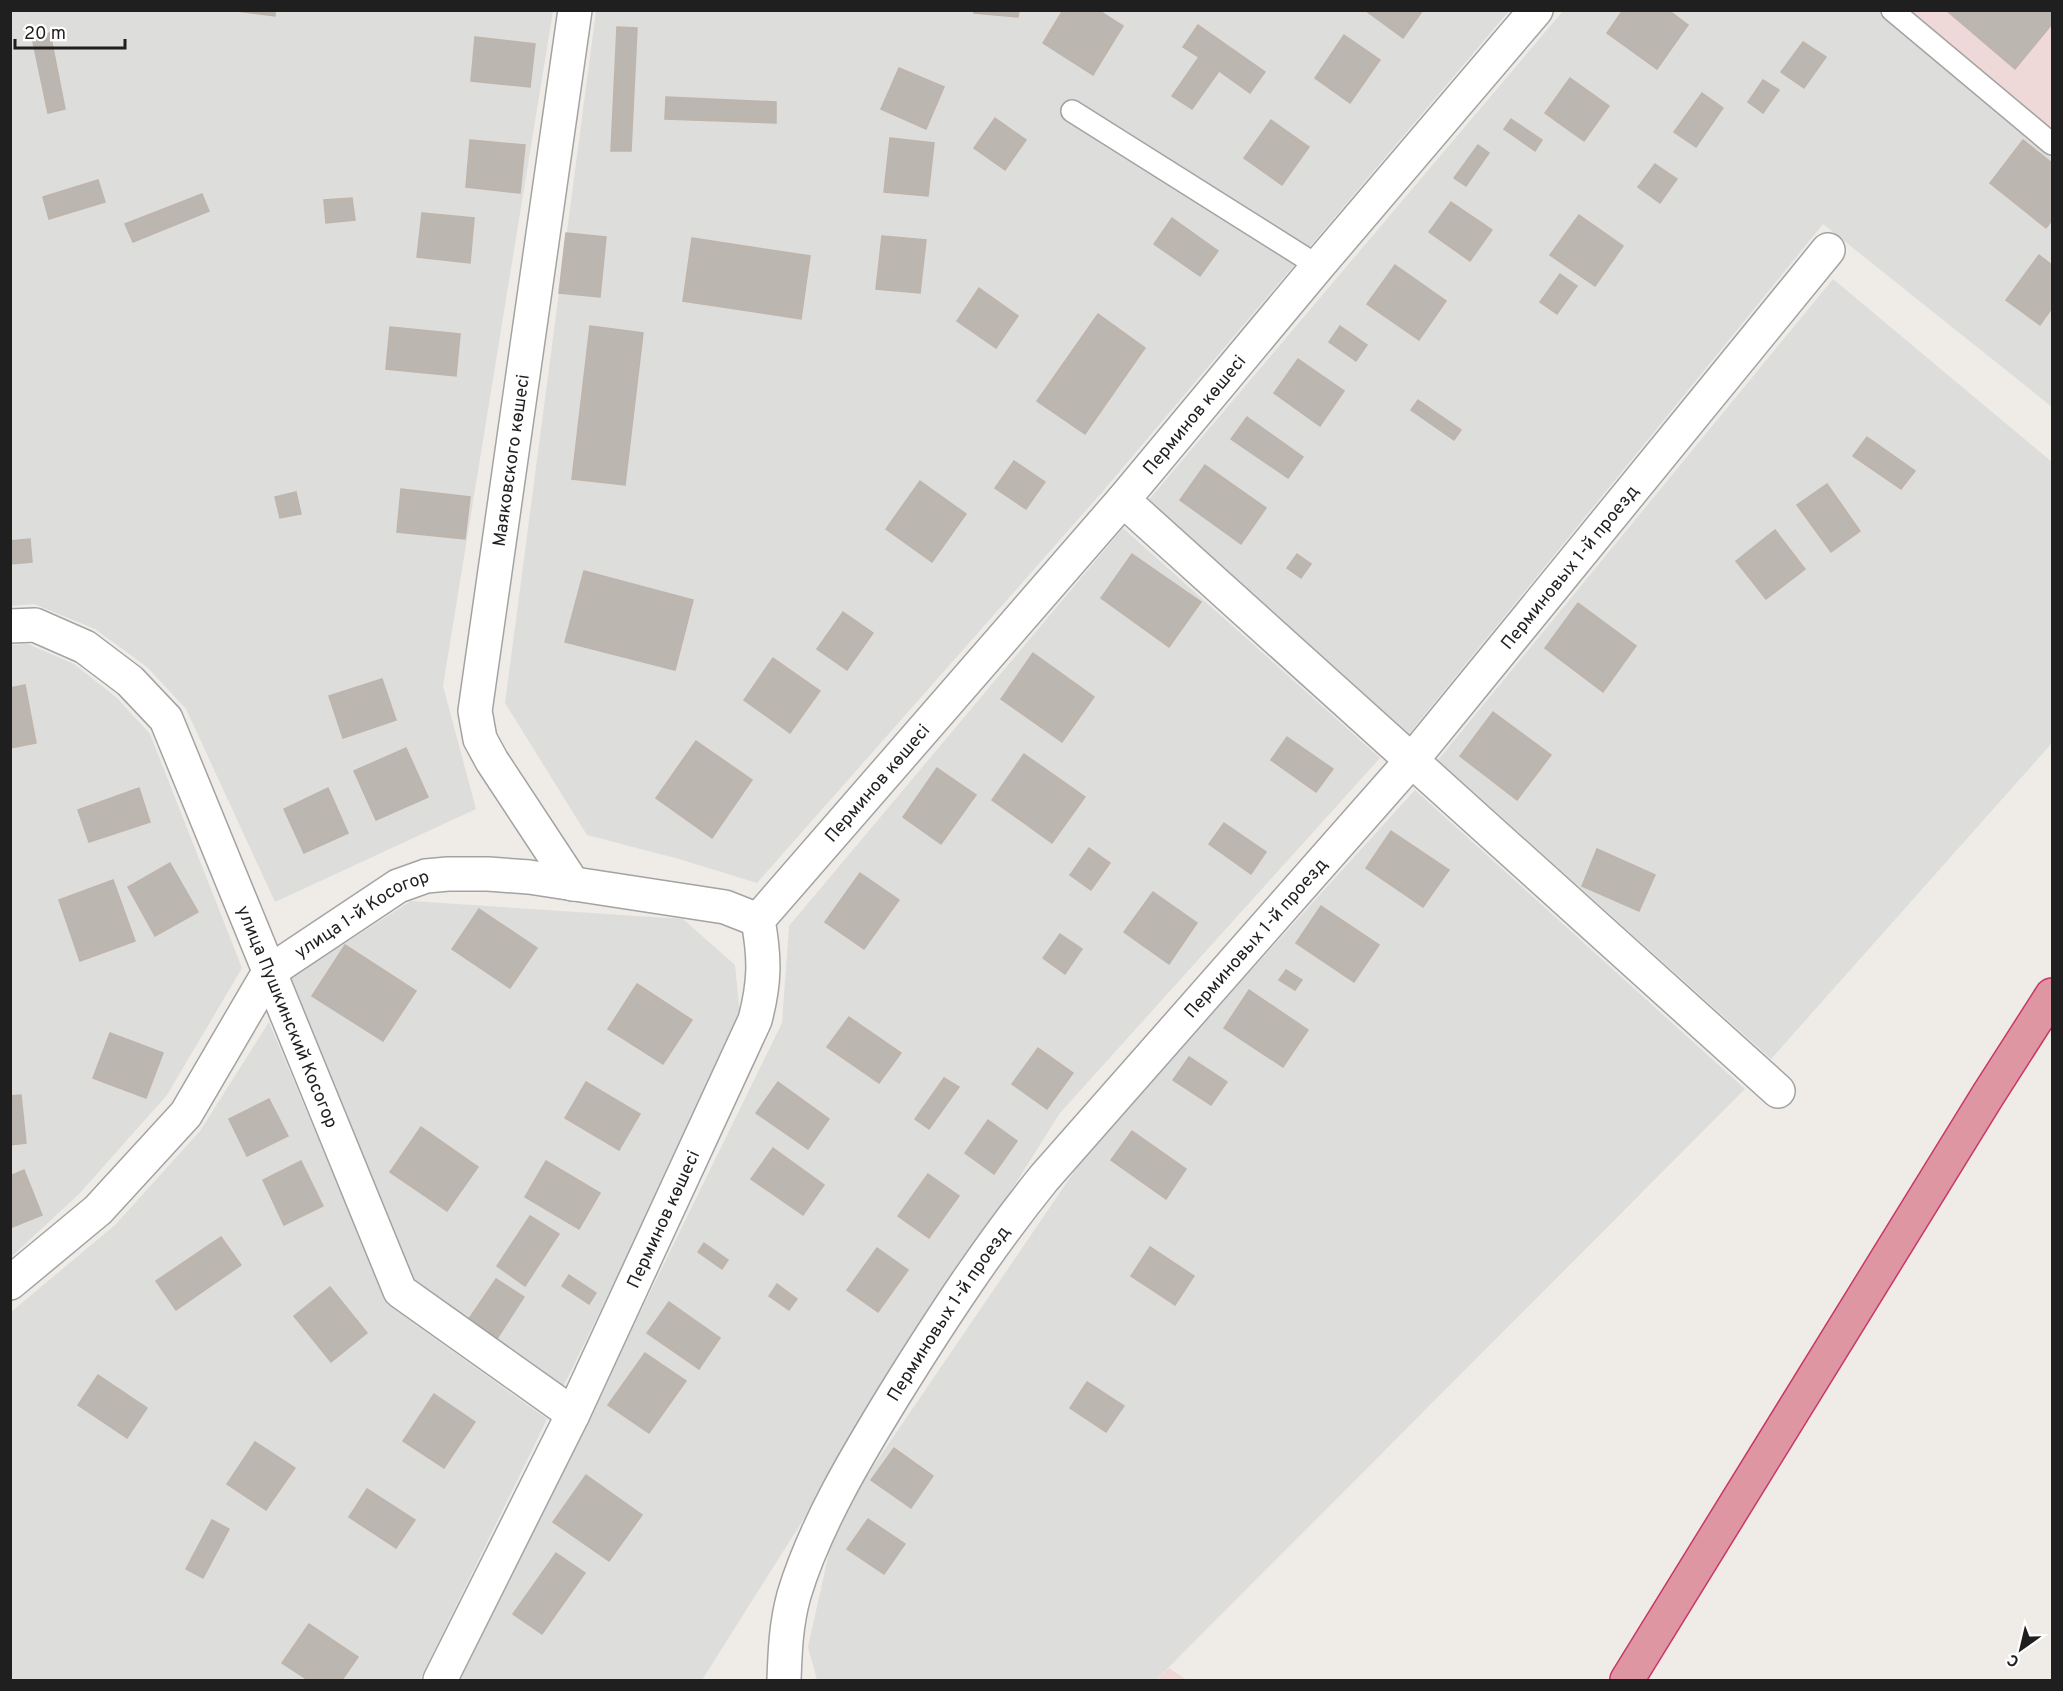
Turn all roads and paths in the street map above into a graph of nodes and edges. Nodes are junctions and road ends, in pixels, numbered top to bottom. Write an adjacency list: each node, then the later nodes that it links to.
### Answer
1 (575, 10): 11 (street, Маяковского көшесі)
2 (1536, 10): 7 (street, Перминов көшесі)
3 (1893, 10): 5 (lane)
4 (1072, 111): 7 (lane)
5 (2052, 144)
6 (1828, 250): 10 (street, Перминовых 1-й проезд)
7 (1318, 266): 8 (street, Перминов көшесі)
8 (1123, 500): 10 (street); 12 (street, Перминов көшесі)
9 (10, 626): 13 (street, улица Пушкинский Косогор)
10 (1412, 760): 15 (street); 19 (street, Перминовых 1-й проезд)
11 (573, 884): 12 (street, улица 1-й Косогор); 13 (street, улица 1-й Косогор)
12 (758, 920): 17 (street, Перминов көшесі)
13 (269, 972): 16 (street, улица 1-й Косогор); 17 (street, улица Пушкинский Косогор)
14 (2052, 995): 20 (highway)
15 (1778, 1091)
16 (10, 1283)
17 (573, 1414): 18 (street, Перминов көшесі)
18 (440, 1680)
19 (784, 1680)
20 (1627, 1680)

